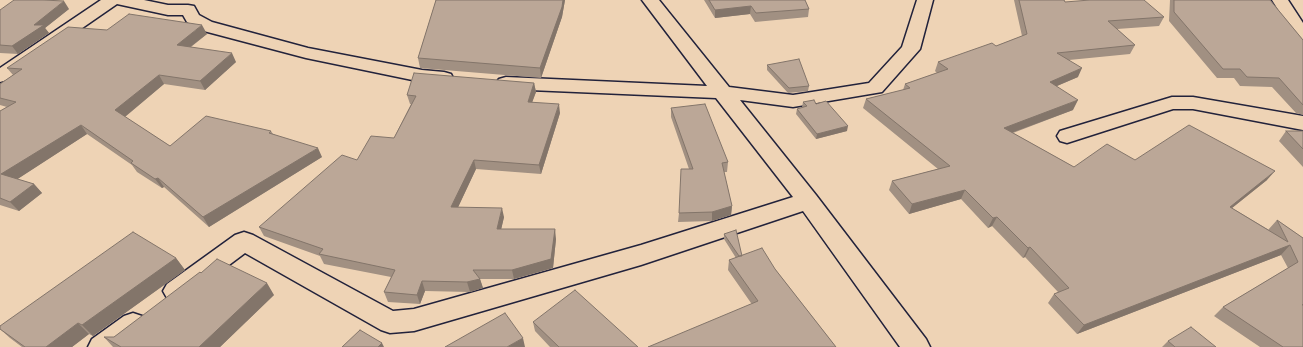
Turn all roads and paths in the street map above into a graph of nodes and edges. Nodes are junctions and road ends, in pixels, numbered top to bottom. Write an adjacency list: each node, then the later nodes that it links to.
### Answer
1 (112, 0): 8 (street)
2 (120, 0): 9 (street)
3 (650, 0): 11 (street)
4 (924, 0): 11 (street)
5 (1263, 2): 6 (street)
6 (1281, 2): 7 (street)
7 (1303, 36)
8 (0, 76)
9 (460, 79)
10 (491, 82): 11 (street)
11 (721, 92): 14 (street)
12 (1303, 123): 13 (street)
13 (1067, 136)
14 (808, 201): 15 (street); 16 (street)
15 (102, 347)
16 (916, 347)

